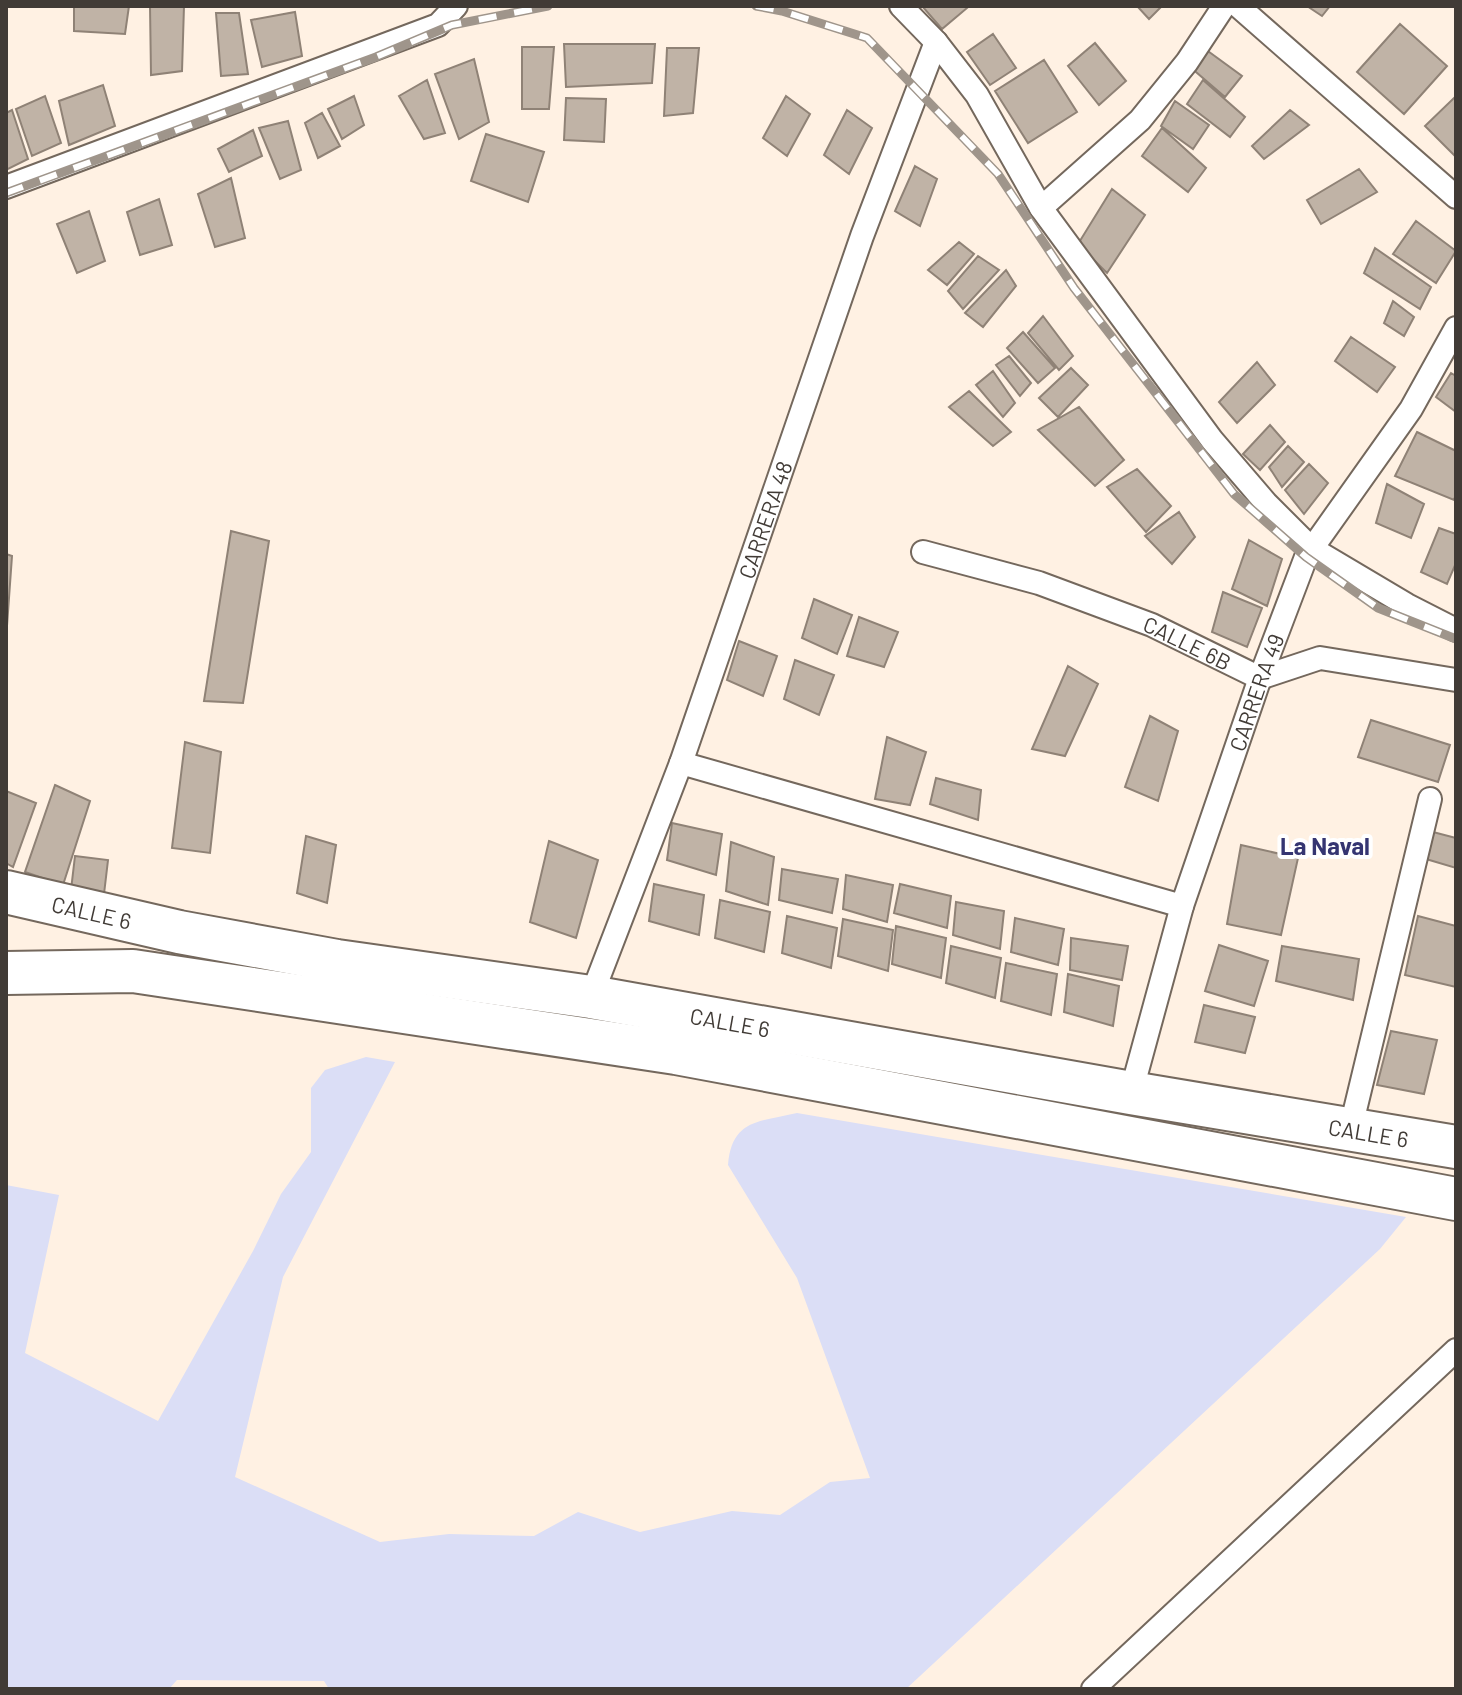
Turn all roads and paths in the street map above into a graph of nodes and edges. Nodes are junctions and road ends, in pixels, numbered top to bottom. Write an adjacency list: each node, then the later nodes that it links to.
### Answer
1 (456, 6): 6 (street)
2 (901, 6): 5 (street)
3 (1224, 6): 8 (street)
4 (1238, 6): 7 (street)
5 (936, 42): 8 (street); 15 (street, CARRERA 48)
6 (6, 187)
7 (1456, 197)
8 (1041, 208): 10 (street)
9 (1456, 328): 10 (street, CARRERA 49)
10 (1311, 548): 12 (street); 13 (street, CARRERA 49)
11 (923, 552): 13 (street, CALLE 6B)
12 (1456, 630)
13 (1260, 678): 14 (street, CALLE 6B); 18 (street, CARRERA 49)
14 (1456, 680)
15 (681, 763): 18 (street); 20 (street, CARRERA 48)
16 (1430, 799): 22 (street)
17 (6, 892): 20 (highway, CALLE 6)
18 (1182, 906): 21 (street, CARRERA 49)
19 (6, 973): 24 (highway, CALLE 6)
20 (591, 997): 21 (highway, CALLE 6)
21 (1131, 1093): 22 (highway, CALLE 6)
22 (1350, 1131): 23 (highway, CALLE 6)
23 (1456, 1147)
24 (1456, 1199)
25 (1456, 1350): 26 (street)
26 (1093, 1689)

